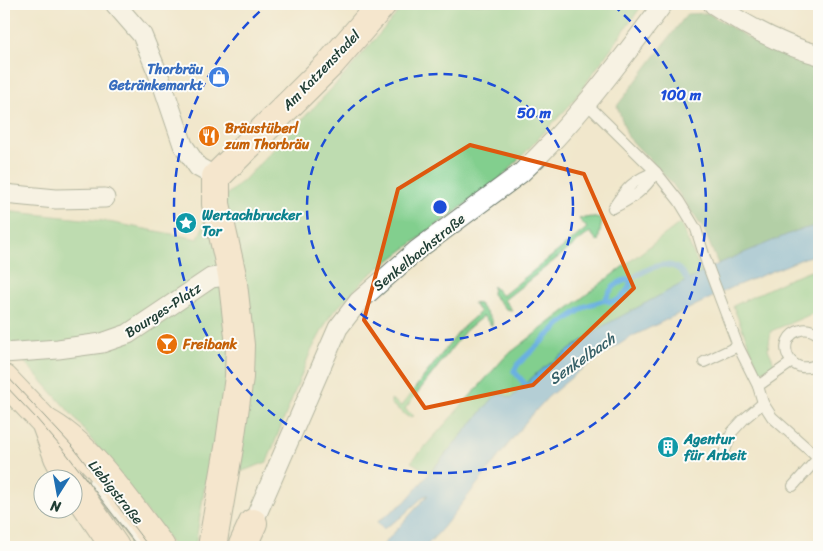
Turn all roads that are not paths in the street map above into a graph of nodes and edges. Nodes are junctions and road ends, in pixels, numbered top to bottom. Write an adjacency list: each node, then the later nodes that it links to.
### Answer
1 (115, 4): 7 (street)
2 (382, 4): 7 (street, Am Katzenstadel)
3 (663, 4): 6 (street, Senkelbachstraße)
4 (713, 4): 5 (street)
5 (819, 55)
6 (586, 103): 12 (lane); 26 (street, Senkelbachstraße)
7 (216, 177): 10 (street)
8 (4, 194): 9 (street)
9 (105, 198)
10 (232, 275): 13 (street, Bourges-Platz); 30 (street)
11 (819, 335): 15 (lane)
12 (738, 346): 14 (lane); 18 (lane)
13 (4, 353)
14 (704, 362)
15 (792, 362): 16 (lane); 18 (lane)
16 (819, 363)
17 (5, 382): 20 (street, Liebigstraße)
18 (758, 386): 19 (lane)
19 (763, 403): 21 (lane); 25 (lane)
20 (45, 422): 22 (street, Liebigstraße); 29 (street, Liebigstraße)
21 (722, 456)
22 (70, 468)
23 (82, 479): 28 (lane)
24 (82, 484): 27 (street, Liebigstraße)
25 (793, 486)
26 (247, 535)
27 (113, 546)
28 (144, 547)
29 (161, 547)
30 (212, 547)

